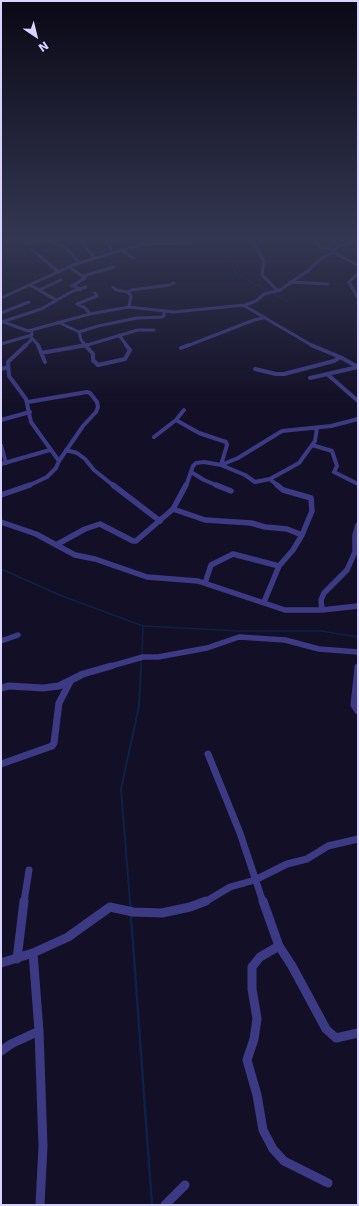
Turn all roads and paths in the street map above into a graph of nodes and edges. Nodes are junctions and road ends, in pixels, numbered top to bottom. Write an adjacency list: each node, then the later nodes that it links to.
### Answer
1 (47, 294): 6 (street)
2 (70, 294): 6 (street)
3 (96, 294): 12 (street)
4 (130, 294): 9 (street)
5 (264, 294): 8 (street)
6 (56, 300): 14 (street)
7 (29, 302): 11 (street)
8 (243, 305): 10 (street); 13 (street)
9 (130, 308): 10 (street); 12 (street)
10 (164, 312): 17 (street)
11 (1, 313)
12 (90, 314): 15 (street)
13 (263, 318): 22 (street); 24 (street)
14 (1, 322): 18 (street)
15 (58, 322): 17 (street); 18 (street)
16 (154, 330): 19 (street)
17 (78, 332): 21 (street)
18 (32, 334): 20 (street); 23 (street); 28 (street)
19 (119, 335): 21 (street); 21 (street)
20 (1, 344)
21 (85, 346): 23 (street)
22 (181, 348)
23 (41, 353): 26 (street)
24 (340, 357): 27 (street); 31 (street)
25 (358, 361): 27 (street)
26 (45, 362)
27 (353, 364): 29 (street)
28 (8, 367): 30 (street); 35 (street)
29 (358, 367): 32 (street)
30 (1, 369)
31 (255, 369)
32 (328, 374): 33 (street); 34 (street)
33 (310, 378)
34 (358, 401)
35 (28, 402): 37 (street); 46 (street)
36 (184, 410): 40 (street)
37 (30, 412): 39 (street); 45 (street)
38 (358, 419): 41 (street)
39 (1, 420)
40 (176, 420): 42 (street); 50 (street)
41 (317, 428): 43 (street); 50 (street)
42 (154, 437)
43 (312, 445): 52 (street); 53 (street)
44 (1, 446): 48 (street)
45 (50, 450): 47 (street); 48 (street)
46 (66, 450): 47 (street); 58 (street)
47 (59, 461): 55 (street)
48 (6, 463): 49 (street)
49 (1, 464)
50 (221, 465): 51 (street); 52 (street)
51 (191, 472): 54 (street); 56 (street)
52 (270, 479): 60 (street)
53 (358, 484)
54 (231, 491)
55 (1, 495)
56 (173, 509): 58 (street); 60 (street)
57 (1, 522): 61 (street)
58 (160, 522): 61 (street)
59 (358, 525): 62 (street)
60 (302, 535): 63 (street)
61 (56, 545): 64 (street)
62 (356, 552): 67 (street)
63 (280, 566): 64 (street); 65 (street)
64 (205, 583): 65 (street)
65 (264, 602): 67 (street)
66 (358, 606): 67 (street)
67 (322, 610)
68 (18, 635): 69 (street)
69 (1, 641)
70 (358, 652): 72 (street)
71 (358, 666): 74 (street)
72 (70, 682): 73 (street); 76 (street)
73 (1, 688)
74 (358, 711)
75 (208, 754): 79 (street)
76 (1, 764)
77 (358, 839): 79 (street)
78 (29, 870): 82 (street)
79 (255, 880): 80 (street); 81 (street)
80 (279, 946): 85 (street); 87 (street)
81 (33, 953): 82 (street); 84 (street)
82 (17, 959): 83 (street)
83 (1, 963)
84 (39, 1031): 86 (street); 89 (street)
85 (358, 1033)
86 (1, 1051)
87 (328, 1183)
88 (185, 1185): 90 (street)
89 (40, 1205)
90 (165, 1205)

